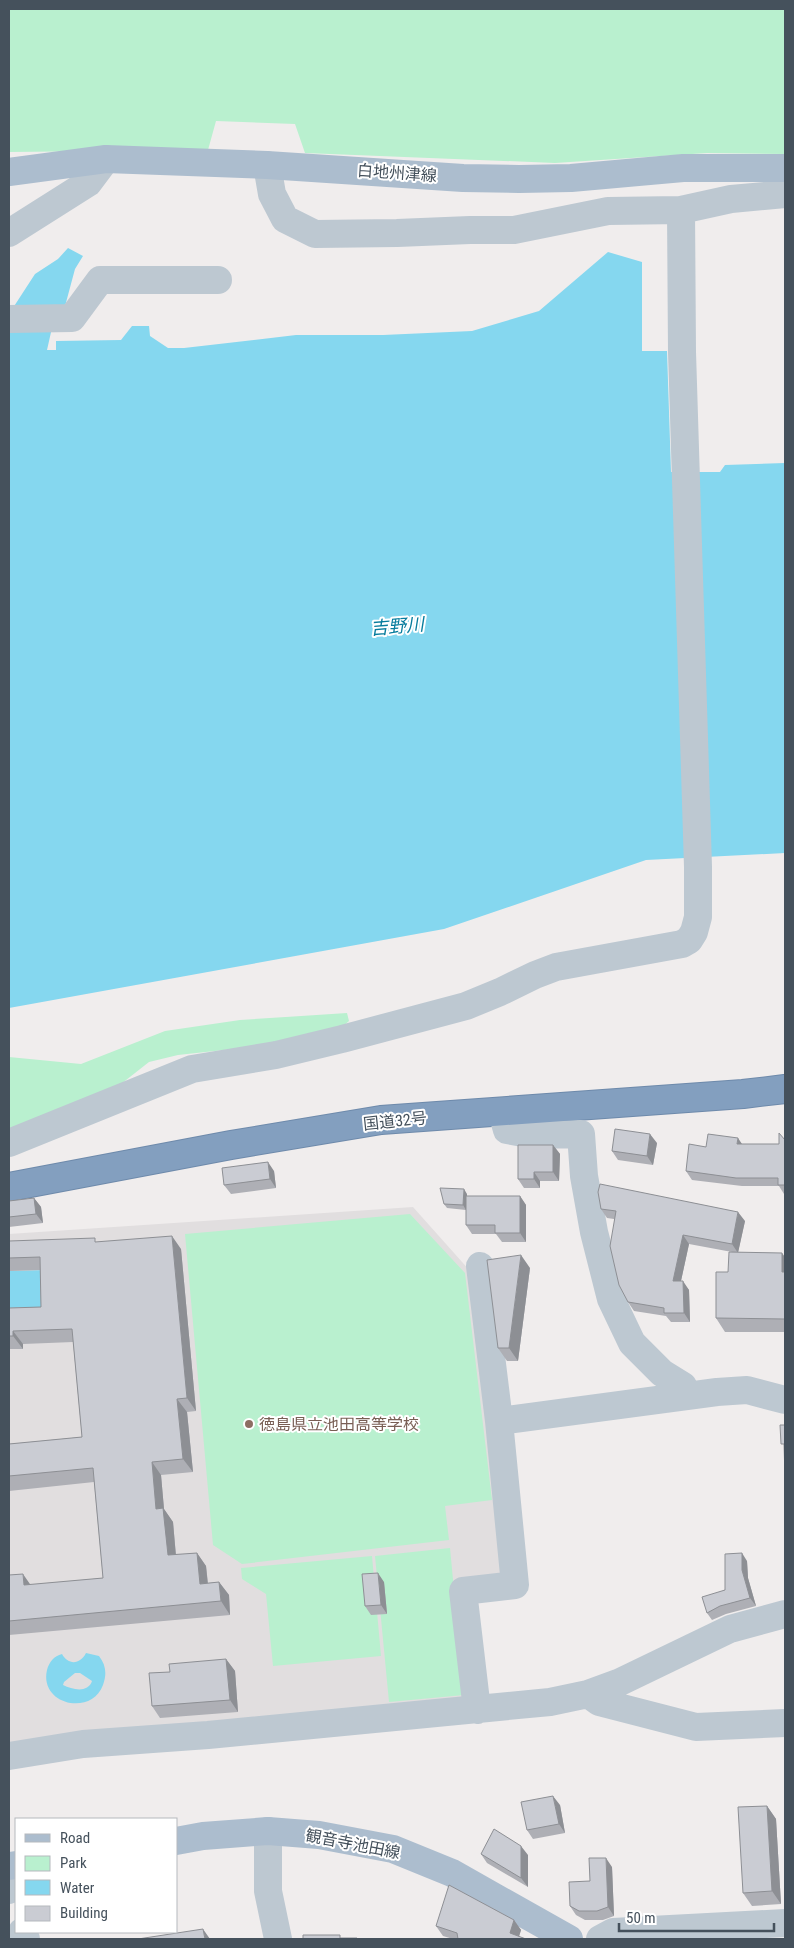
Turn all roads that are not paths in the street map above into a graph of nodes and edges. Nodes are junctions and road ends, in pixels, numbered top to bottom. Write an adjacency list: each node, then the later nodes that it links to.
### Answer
1 (106, 159): 2 (main road, 白地州津線); 4 (main road, 白地州津線); 7 (street)
2 (267, 165): 3 (main road, 白地州津線); 6 (street)
3 (785, 168)
4 (9, 172)
5 (785, 194): 6 (street)
6 (681, 210): 12 (street)
7 (9, 233)
8 (218, 280): 9 (street)
9 (9, 319)
10 (785, 1088): 11 (highway, 国道32号)
11 (502, 1112): 13 (highway, 国道32号); 15 (street)
12 (9, 1144)
13 (9, 1188)
14 (480, 1266): 17 (street)
15 (686, 1395): 16 (street); 17 (street)
16 (785, 1400)
17 (499, 1421): 20 (street)
18 (785, 1614): 19 (street)
19 (588, 1694): 20 (street); 21 (street)
20 (477, 1710): 22 (street)
21 (785, 1723)
22 (9, 1756)
23 (268, 1831): 24 (main road, 観音寺池田線); 26 (street); 27 (main road, 観音寺池田線)
24 (178, 1841)
25 (785, 1923): 28 (street)
26 (278, 1939)
27 (569, 1939)
28 (600, 1939)

